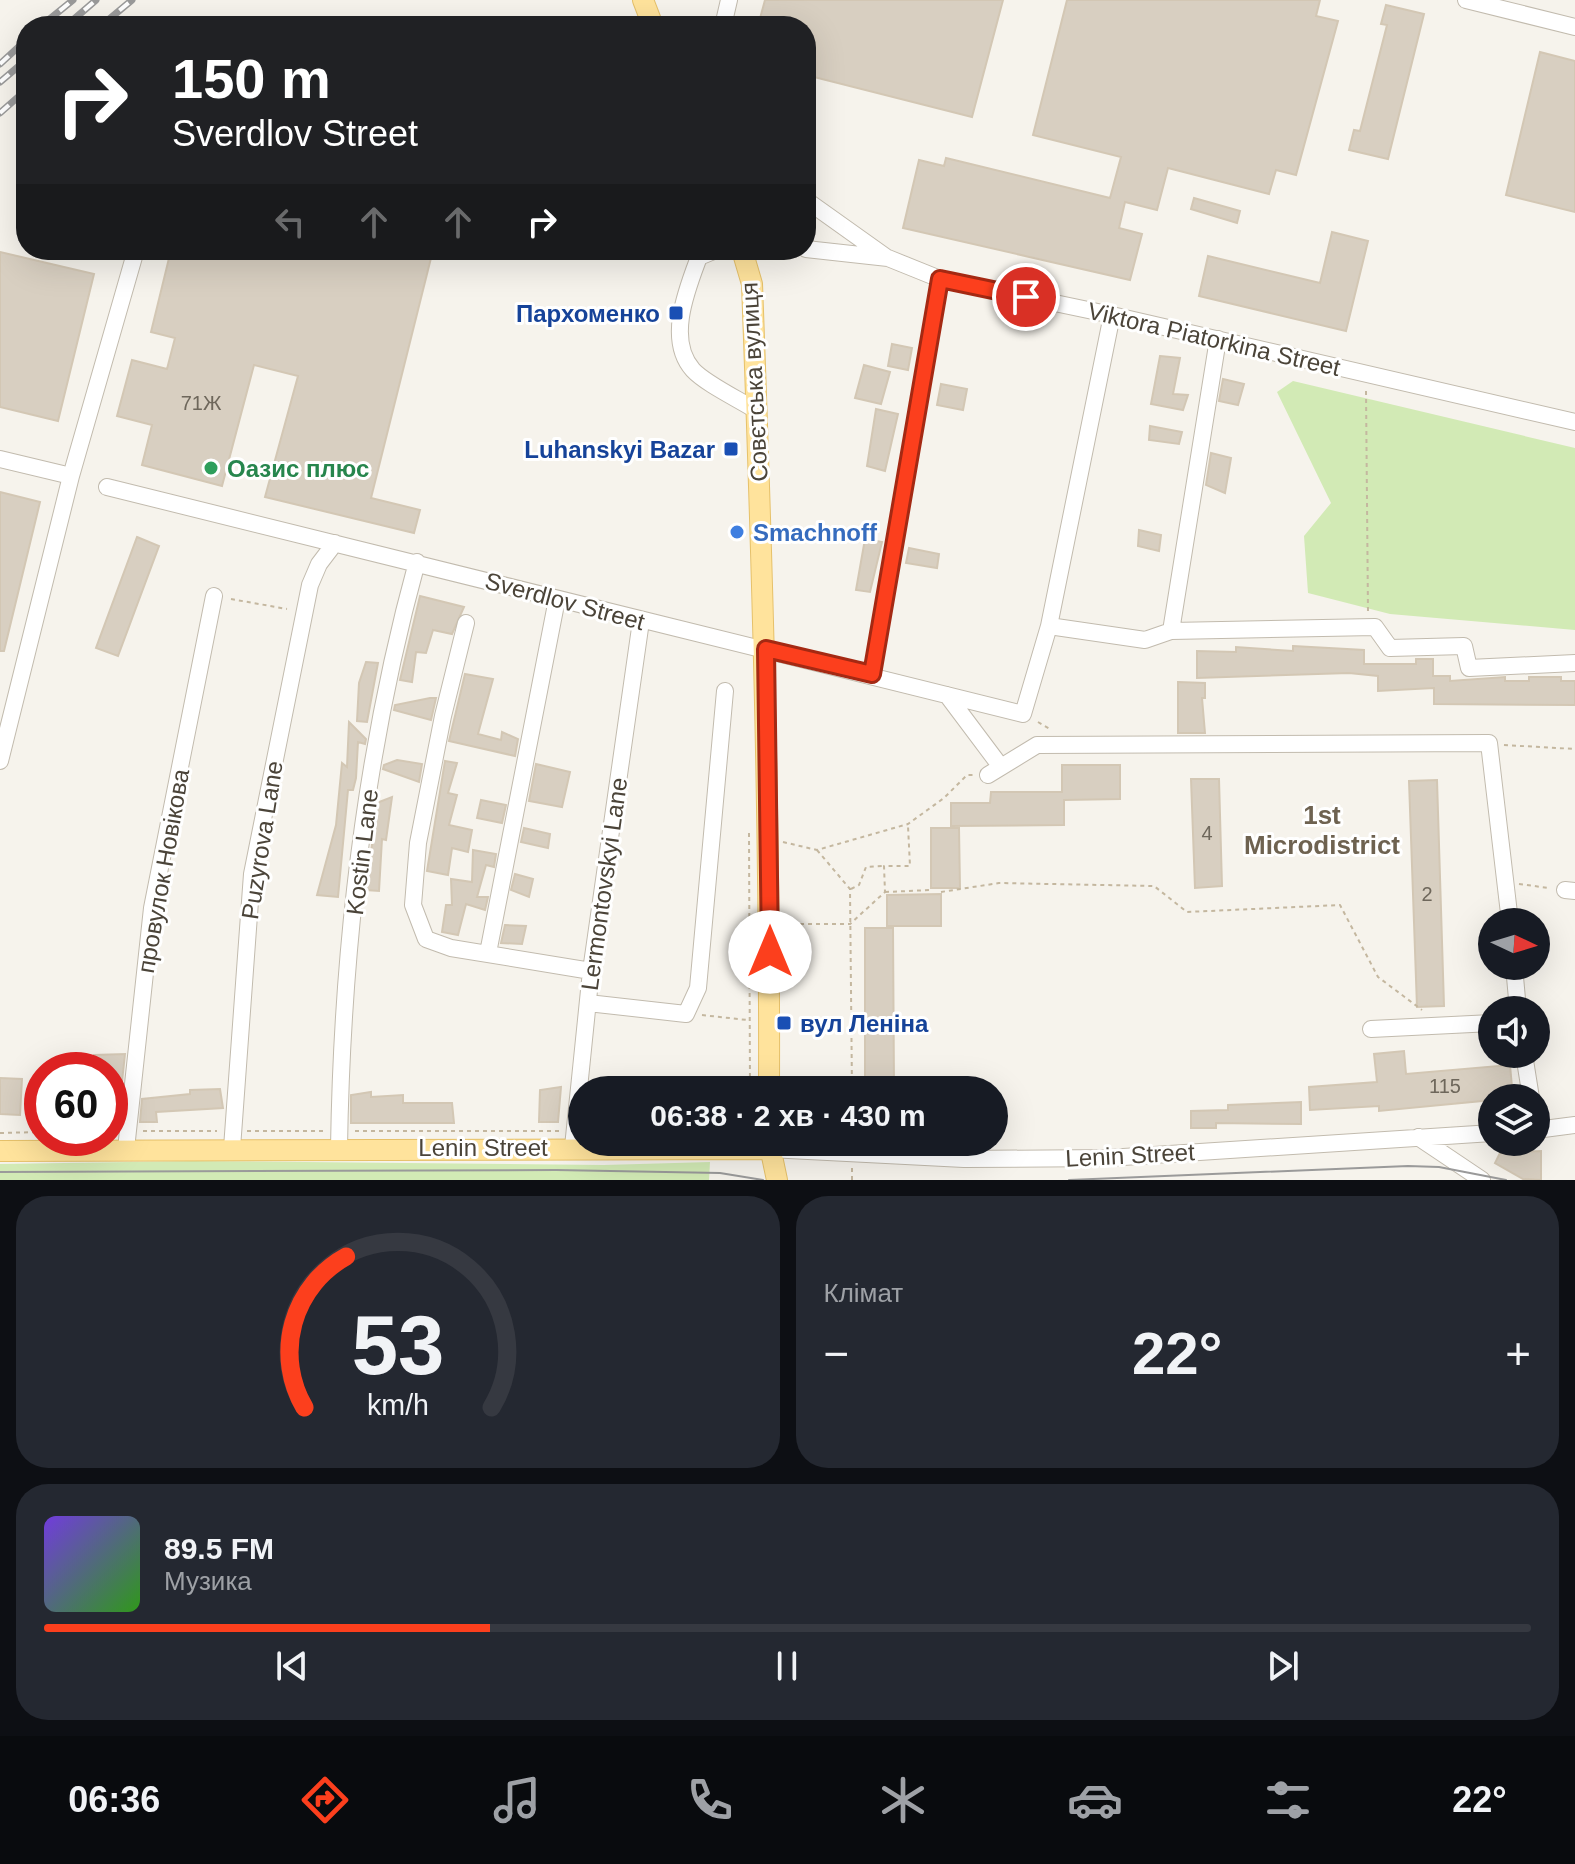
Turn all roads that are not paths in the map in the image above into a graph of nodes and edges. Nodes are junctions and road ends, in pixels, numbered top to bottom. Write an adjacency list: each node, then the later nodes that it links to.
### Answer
1 (1466, 0): 2 (street)
2 (1575, 27)
3 (816, 207): 5 (street)
4 (816, 250): 5 (street, Viktora Piatorkina Street)
5 (888, 258): 9 (street, Viktora Piatorkina Street)
6 (133, 260): 15 (street)
7 (698, 260): 12 (street)
8 (745, 260): 12 (main road, Совєтська вулиця)
9 (940, 279): 10 (street, Viktora Piatorkina Street); 27 (street)
10 (1112, 315): 11 (street, Viktora Piatorkina Street); 23 (street)
11 (1218, 339): 13 (street, Viktora Piatorkina Street); 24 (street)
12 (757, 411): 25 (main road, Совєтська вулиця)
13 (1575, 422)
14 (0, 459): 15 (street)
15 (71, 476): 30 (street)
16 (107, 487): 17 (street, Sverdlov Street)
17 (335, 543): 18 (street, Sverdlov Street); 45 (street, Puzyrova Lane)
18 (417, 562): 20 (street, Sverdlov Street); 46 (street, Kostin Lane)
19 (214, 596): 41 (street, провулок Новікова)
20 (557, 599): 21 (street, Sverdlov Street); 32 (street)
21 (641, 621): 25 (street, Sverdlov Street); 33 (street, Lermontovskyi Lane)
22 (466, 623): 32 (street)
23 (1049, 626): 24 (street); 29 (street, Sverdlov Street)
24 (1171, 631): 26 (street)
25 (766, 649): 27 (street, Sverdlov Street); 38 (main road, Совєтська вулиця)
26 (1575, 663)
27 (872, 674): 29 (street, Sverdlov Street)
28 (725, 691): 34 (street)
29 (947, 695): 31 (street)
30 (0, 761)
31 (1509, 908)
32 (488, 953): 33 (street)
33 (591, 971): 34 (street, Lermontovskyi Lane)
34 (588, 1003): 37 (street, Lermontovskyi Lane)
35 (1478, 1024): 36 (street)
36 (1371, 1029)
37 (580, 1076)
38 (769, 1076)
39 (1575, 1125): 40 (street)
40 (1550, 1128)
41 (128, 1130)
42 (1478, 1134): 43 (street, Lenin Street)
43 (1418, 1137): 52 (street, Lenin Street); 55 (street)
44 (568, 1147): 46 (main road, Lenin Street)
45 (232, 1148): 46 (main road, Lenin Street); 47 (main road, Lenin Street)
46 (339, 1148)
47 (128, 1149)
48 (0, 1151): 49 (main road, Lenin Street)
49 (24, 1151)
50 (767, 1156): 53 (main road)
51 (771, 1156): 54 (main road)
52 (919, 1156)
53 (763, 1180)
54 (777, 1180)
55 (1482, 1180)

